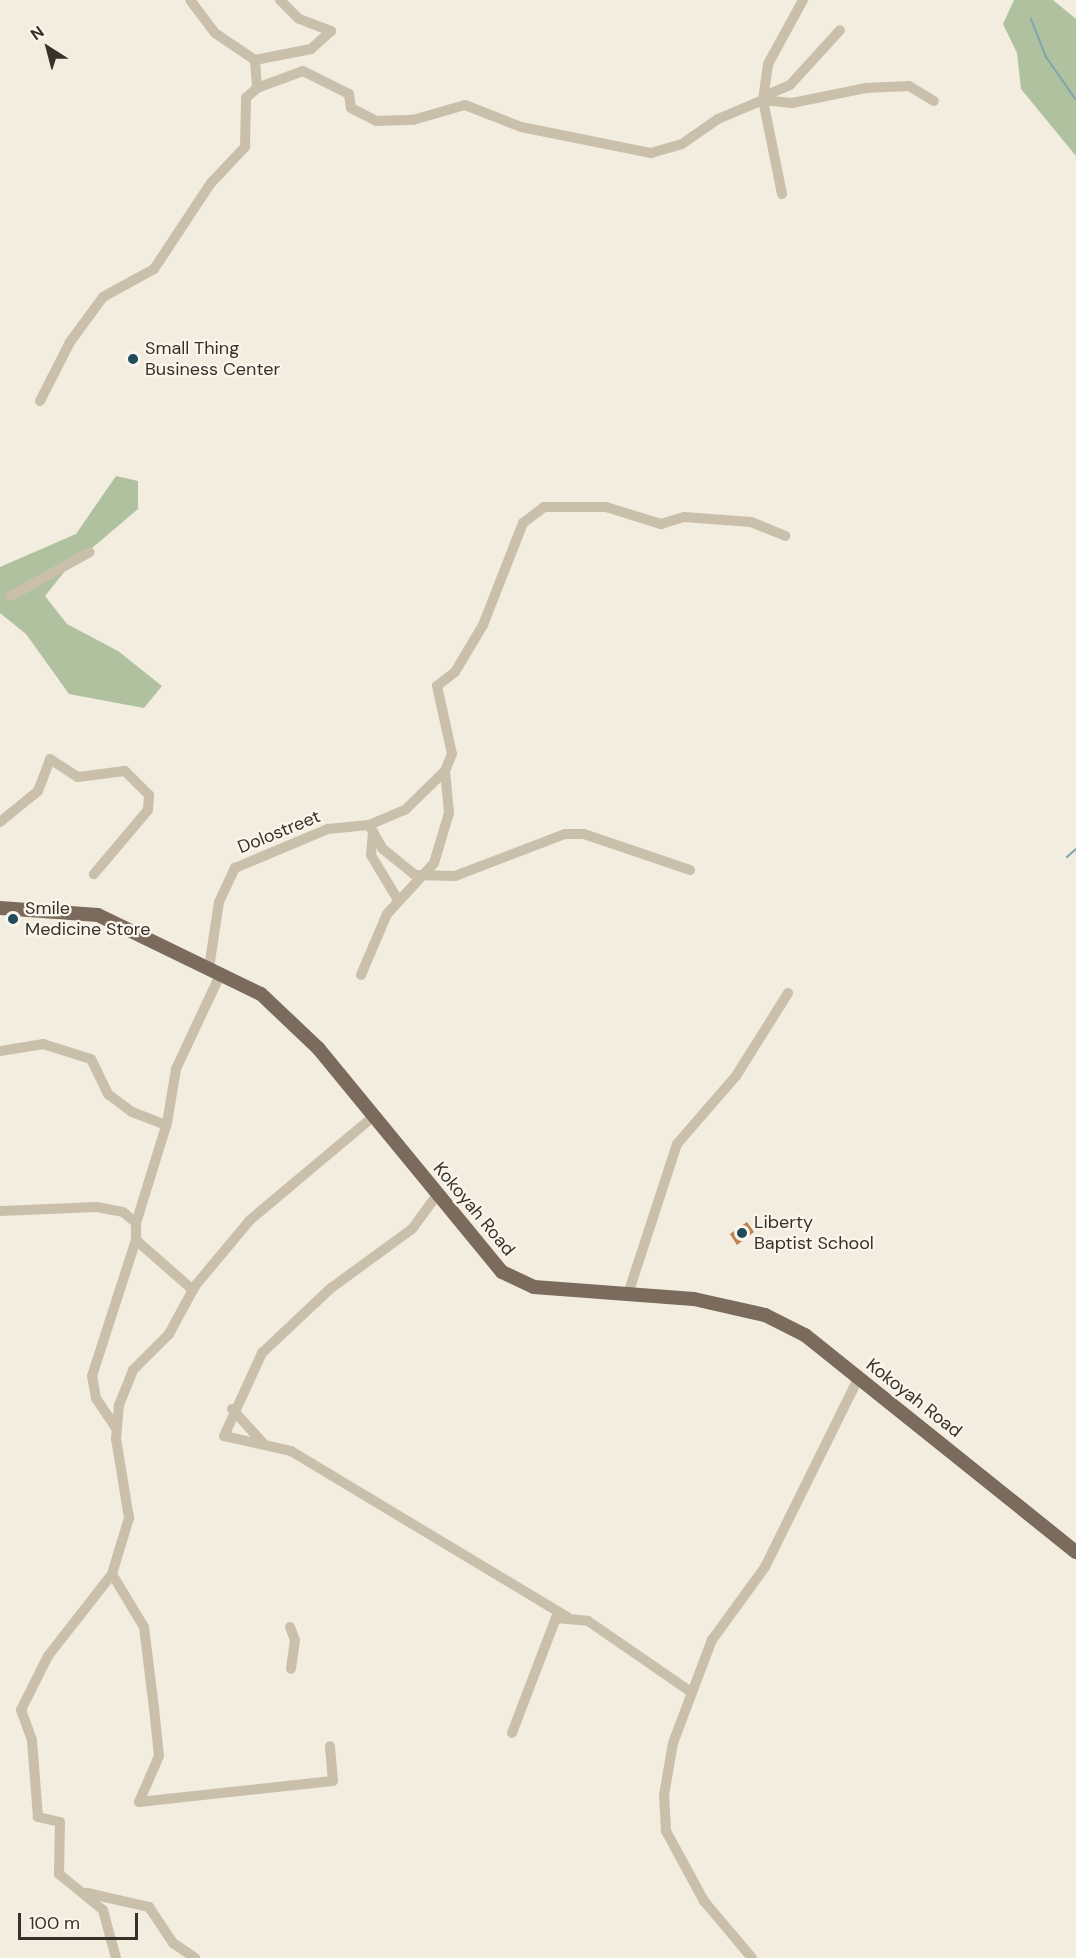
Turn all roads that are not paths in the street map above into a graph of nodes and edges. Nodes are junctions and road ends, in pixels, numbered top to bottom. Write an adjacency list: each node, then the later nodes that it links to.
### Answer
1 (190, 0): 5 (street)
2 (280, 0): 5 (street)
3 (803, 0): 7 (street)
4 (840, 30): 7 (street)
5 (255, 60): 6 (street)
6 (257, 87): 7 (street); 10 (street)
7 (763, 98): 8 (street); 9 (street)
8 (934, 101)
9 (782, 194)
10 (40, 401)
11 (784, 536): 14 (street)
12 (90, 552): 13 (street)
13 (11, 596)
14 (445, 771): 16 (street, Dolostreet); 19 (street)
15 (0, 822): 18 (street)
16 (371, 829): 19 (street); 20 (street); 22 (street, Dolostreet)
17 (690, 870): 19 (street)
18 (94, 874)
19 (420, 875): 20 (street)
20 (398, 900): 23 (street)
21 (0, 908): 22 (main road, Kokoyah Road)
22 (215, 970): 26 (main road, Kokoyah Road); 27 (street, Dolostreet)
23 (360, 975)
24 (788, 993): 33 (street)
25 (0, 1051): 27 (street)
26 (375, 1115): 28 (main road, Kokoyah Road); 32 (street)
27 (166, 1125): 30 (street, Dolostreet)
28 (437, 1196): 33 (main road, Kokoyah Road); 35 (street)
29 (0, 1211): 30 (street)
30 (136, 1223): 31 (street, Dolostreet)
31 (136, 1240): 32 (street); 36 (street, Dolostreet)
32 (193, 1290): 36 (street)
33 (627, 1294): 34 (main road, Kokoyah Road)
34 (859, 1377): 38 (main road, Kokoyah Road); 43 (street)
35 (232, 1409): 37 (street); 37 (street)
36 (116, 1428): 39 (street)
37 (264, 1444): 40 (street)
38 (1076, 1552)
39 (112, 1574): 45 (street); 46 (street)
40 (567, 1617): 43 (street); 44 (street)
41 (290, 1627): 42 (street)
42 (291, 1669)
43 (691, 1692): 49 (street)
44 (512, 1733)
45 (330, 1746)
46 (87, 1893): 47 (street); 48 (street)
47 (116, 1958)
48 (195, 1958)
49 (752, 1958)

